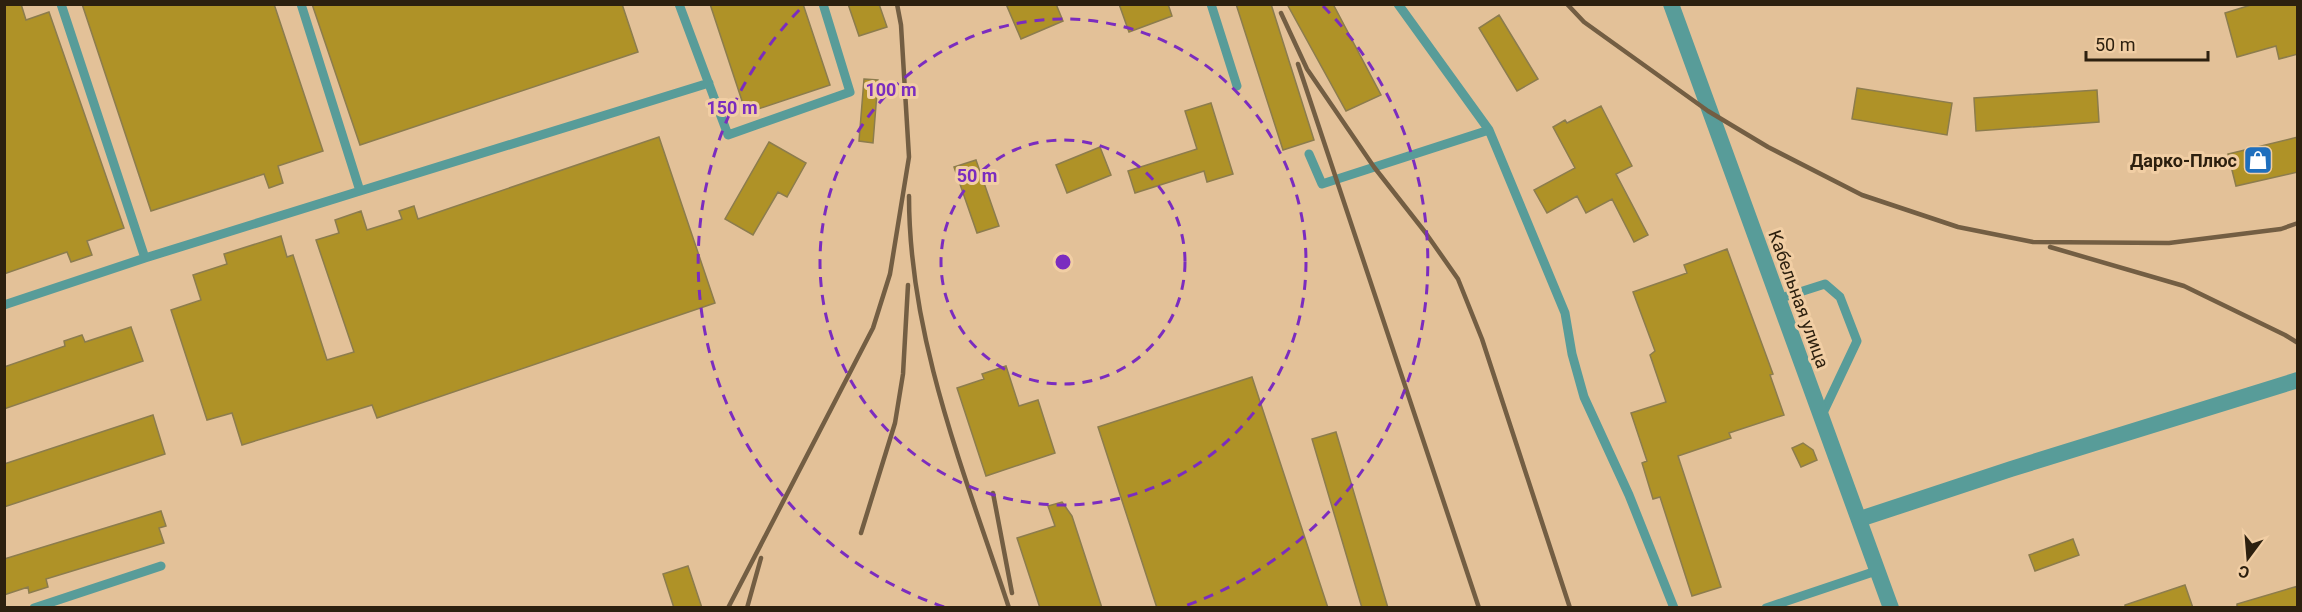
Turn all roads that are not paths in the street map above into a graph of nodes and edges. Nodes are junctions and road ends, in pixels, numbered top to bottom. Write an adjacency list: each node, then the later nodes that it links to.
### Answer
1 (61, 4): 13 (lane)
2 (301, 4): 12 (lane)
3 (679, 4): 8 (lane)
4 (823, 4): 8 (lane)
5 (1211, 4): 9 (lane)
6 (1398, 4): 10 (lane)
7 (1671, 4): 14 (street, Кабельная улица)
8 (709, 83): 12 (lane)
9 (1237, 86)
10 (1489, 130): 11 (lane); 23 (lane)
11 (1309, 154)
12 (360, 191): 13 (lane)
13 (145, 258): 15 (lane)
14 (1778, 299): 17 (street, Кабельная улица); 17 (lane)
15 (4, 305)
16 (2298, 380): 18 (street)
17 (1821, 416): 18 (street, Кабельная улица)
18 (1860, 519): 20 (street, Кабельная улица)
19 (161, 566): 22 (lane)
20 (1879, 570): 21 (lane); 25 (street, Кабельная улица)
21 (1780, 605): 24 (lane)
22 (34, 608)
23 (1674, 608)
24 (1766, 608)
25 (1891, 608)

